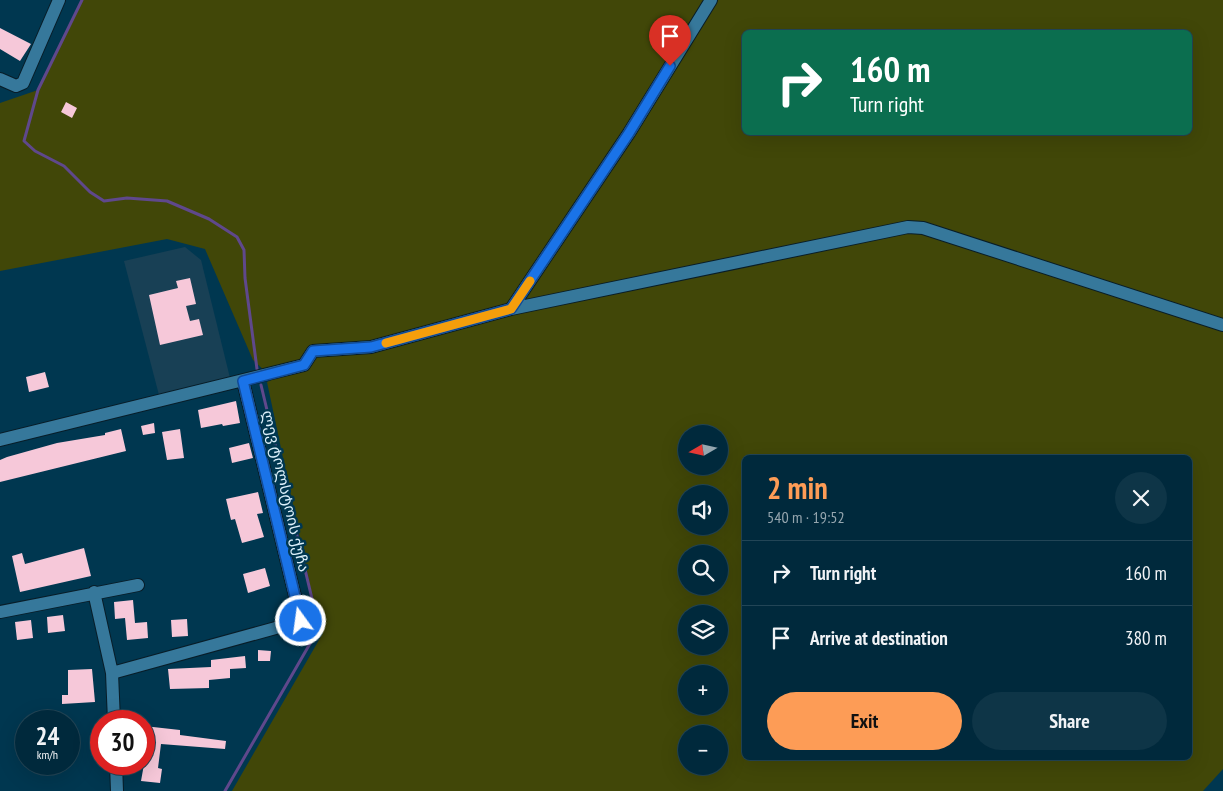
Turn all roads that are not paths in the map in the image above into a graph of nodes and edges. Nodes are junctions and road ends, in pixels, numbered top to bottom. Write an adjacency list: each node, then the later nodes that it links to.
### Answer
1 (59, 0): 3 (street)
2 (711, 0): 4 (street)
3 (0, 79)
4 (511, 309): 5 (street); 6 (street)
5 (1223, 325)
6 (243, 381): 7 (street); 11 (street, ლევ ტოლსტოის ქუჩა)
7 (0, 440)
8 (138, 585): 9 (street)
9 (94, 592): 10 (street); 11 (street)
10 (0, 612)
11 (112, 673): 12 (street)
12 (114, 710)
13 (116, 775): 14 (street)
14 (117, 791)

